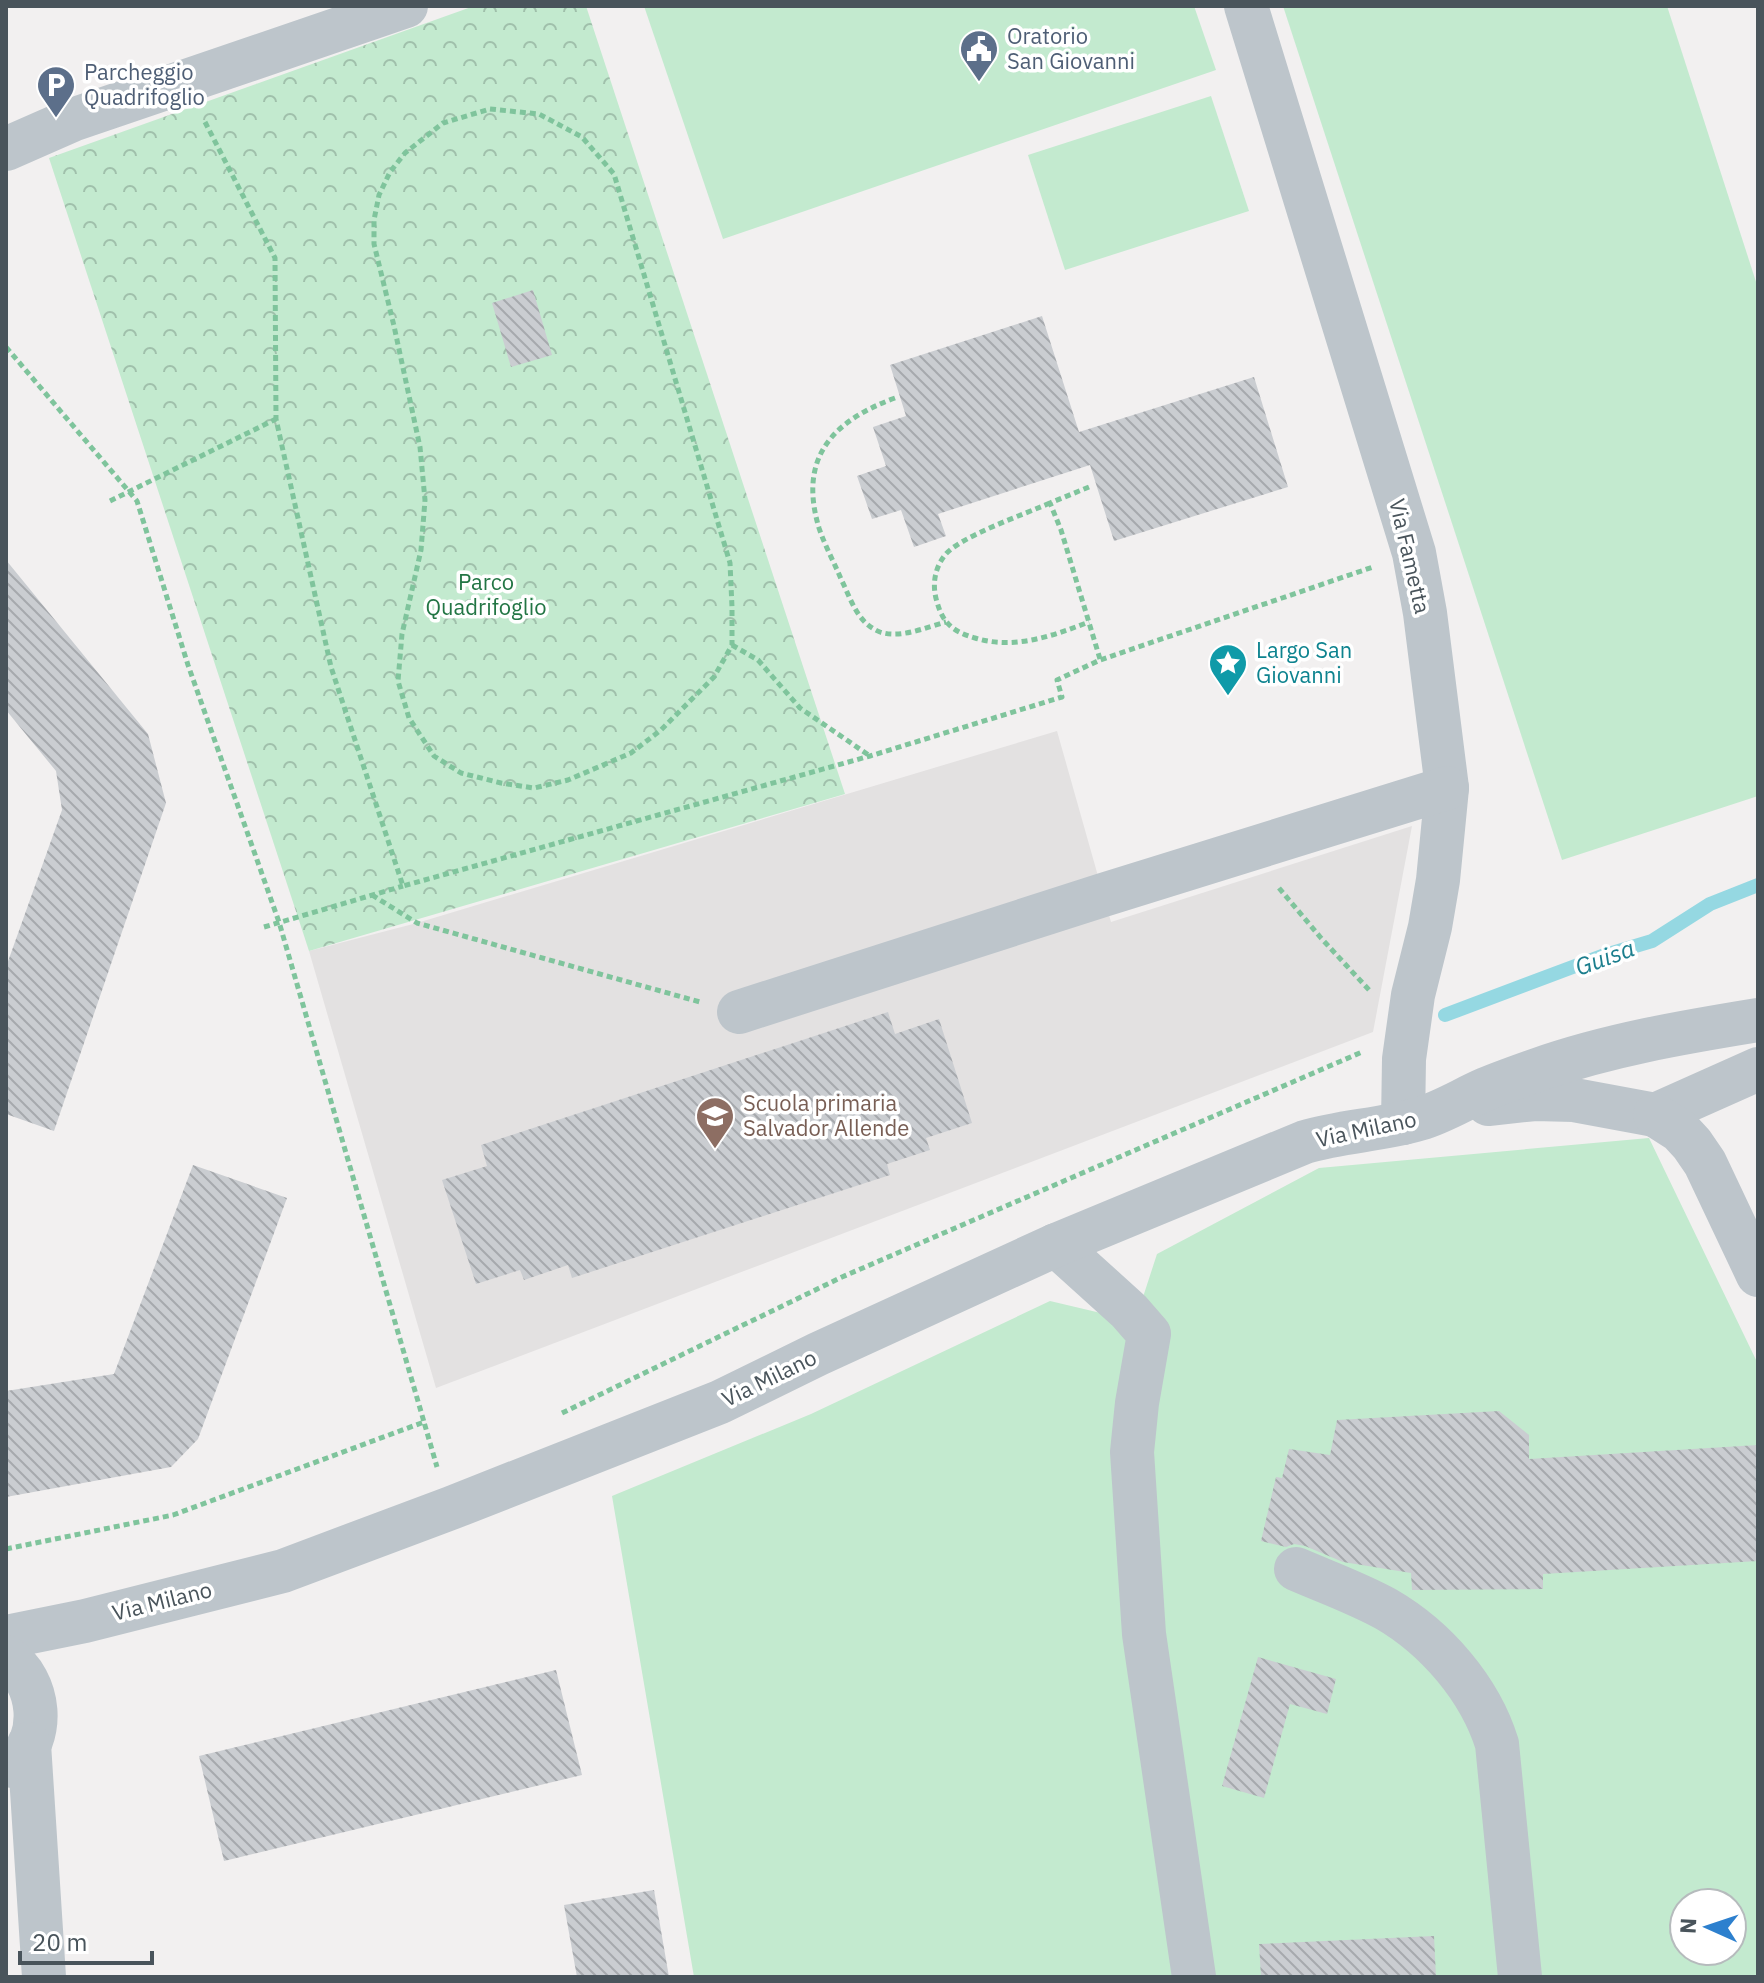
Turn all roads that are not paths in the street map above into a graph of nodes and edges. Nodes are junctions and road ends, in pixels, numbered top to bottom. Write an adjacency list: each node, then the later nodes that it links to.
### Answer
1 (406, 6): 3 (street)
2 (1246, 6): 4 (street, Via Fametta)
3 (6, 149)
4 (1447, 788): 5 (street); 10 (street, Via Fametta)
5 (739, 1012)
6 (1758, 1020): 7 (street, Via Milano)
7 (1701, 1030): 9 (street); 10 (street, Via Milano)
8 (1741, 1078): 9 (street); 11 (street)
9 (1655, 1115): 10 (street, Via Milano); 11 (street)
10 (1422, 1117): 12 (street, Via Milano)
11 (1705, 1163): 13 (street)
12 (1056, 1245): 15 (street, Via Milano); 19 (street)
13 (1758, 1275)
14 (1296, 1569): 20 (street)
15 (11, 1655): 16 (street)
16 (17, 1758): 18 (street)
17 (6, 1908): 18 (street)
18 (44, 1974)
19 (1194, 1977)
20 (1520, 1977)

